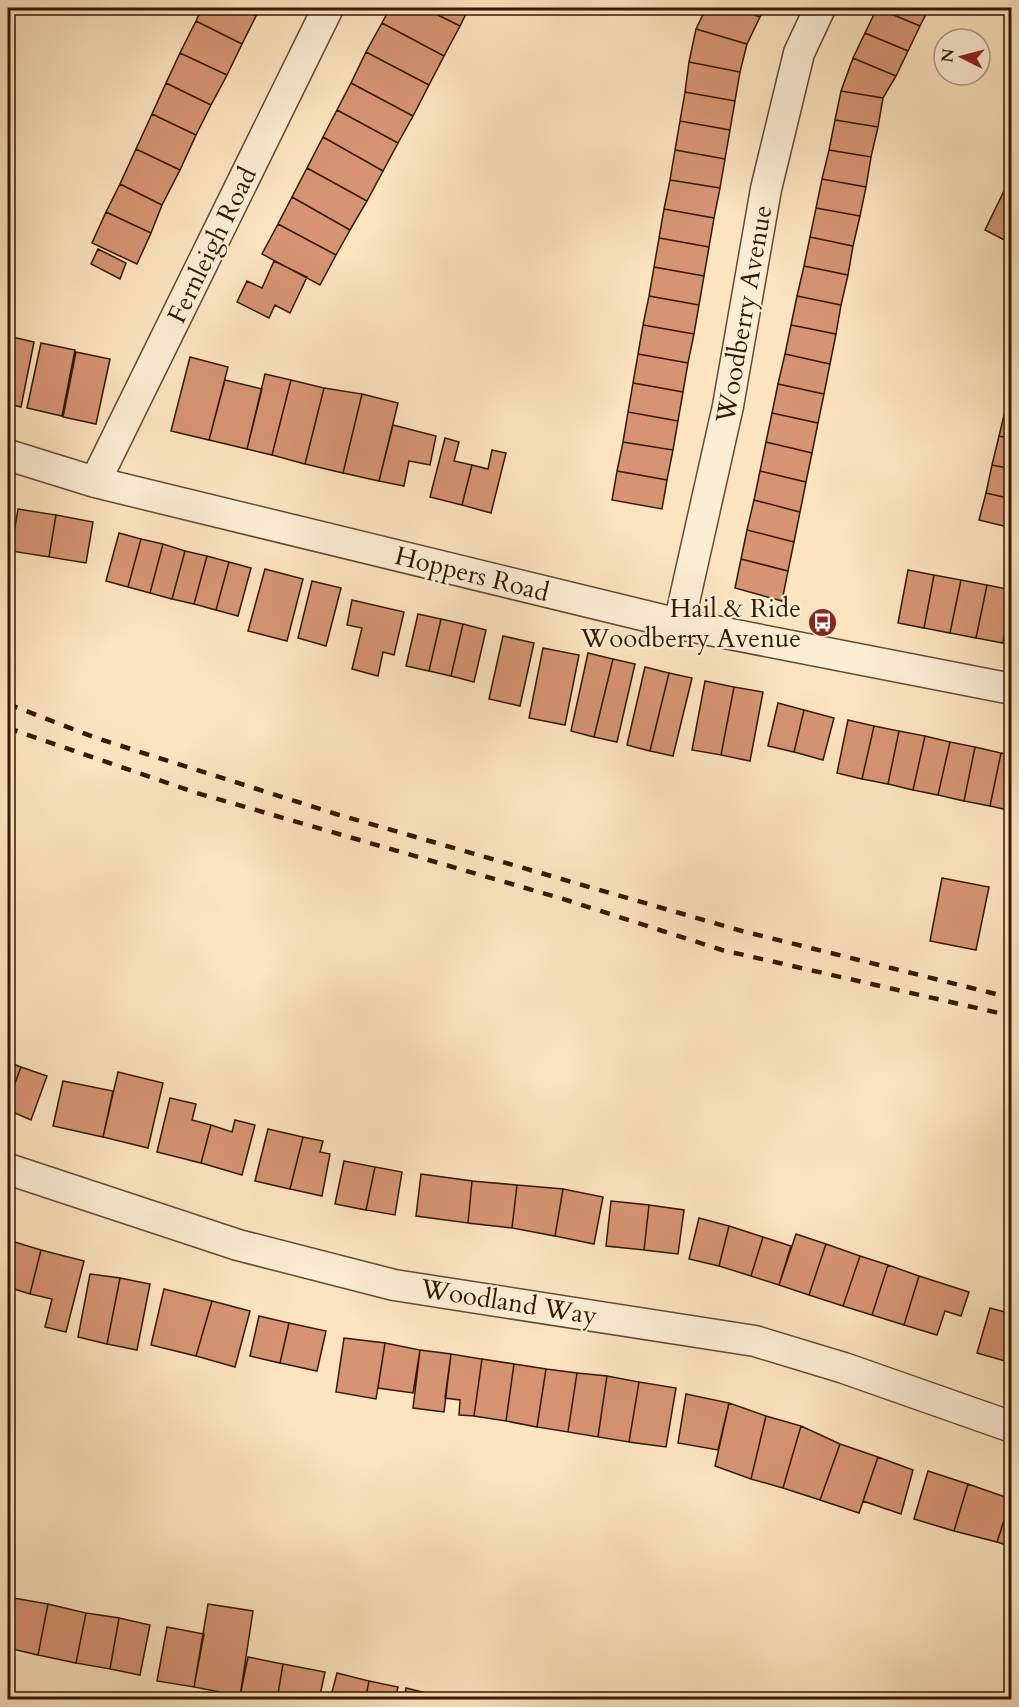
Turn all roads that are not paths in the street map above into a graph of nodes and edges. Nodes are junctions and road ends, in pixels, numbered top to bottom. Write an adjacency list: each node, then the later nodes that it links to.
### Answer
1 (328, 8): 4 (street, Fernleigh Road)
2 (820, 8): 5 (street, Woodberry Avenue)
3 (8, 455): 4 (street, Hoppers Road)
4 (95, 482): 5 (street, Hoppers Road)
5 (680, 624): 6 (street, Hoppers Road)
6 (1011, 689)
7 (8, 1169): 8 (street, Woodland Way)
8 (1011, 1427)

